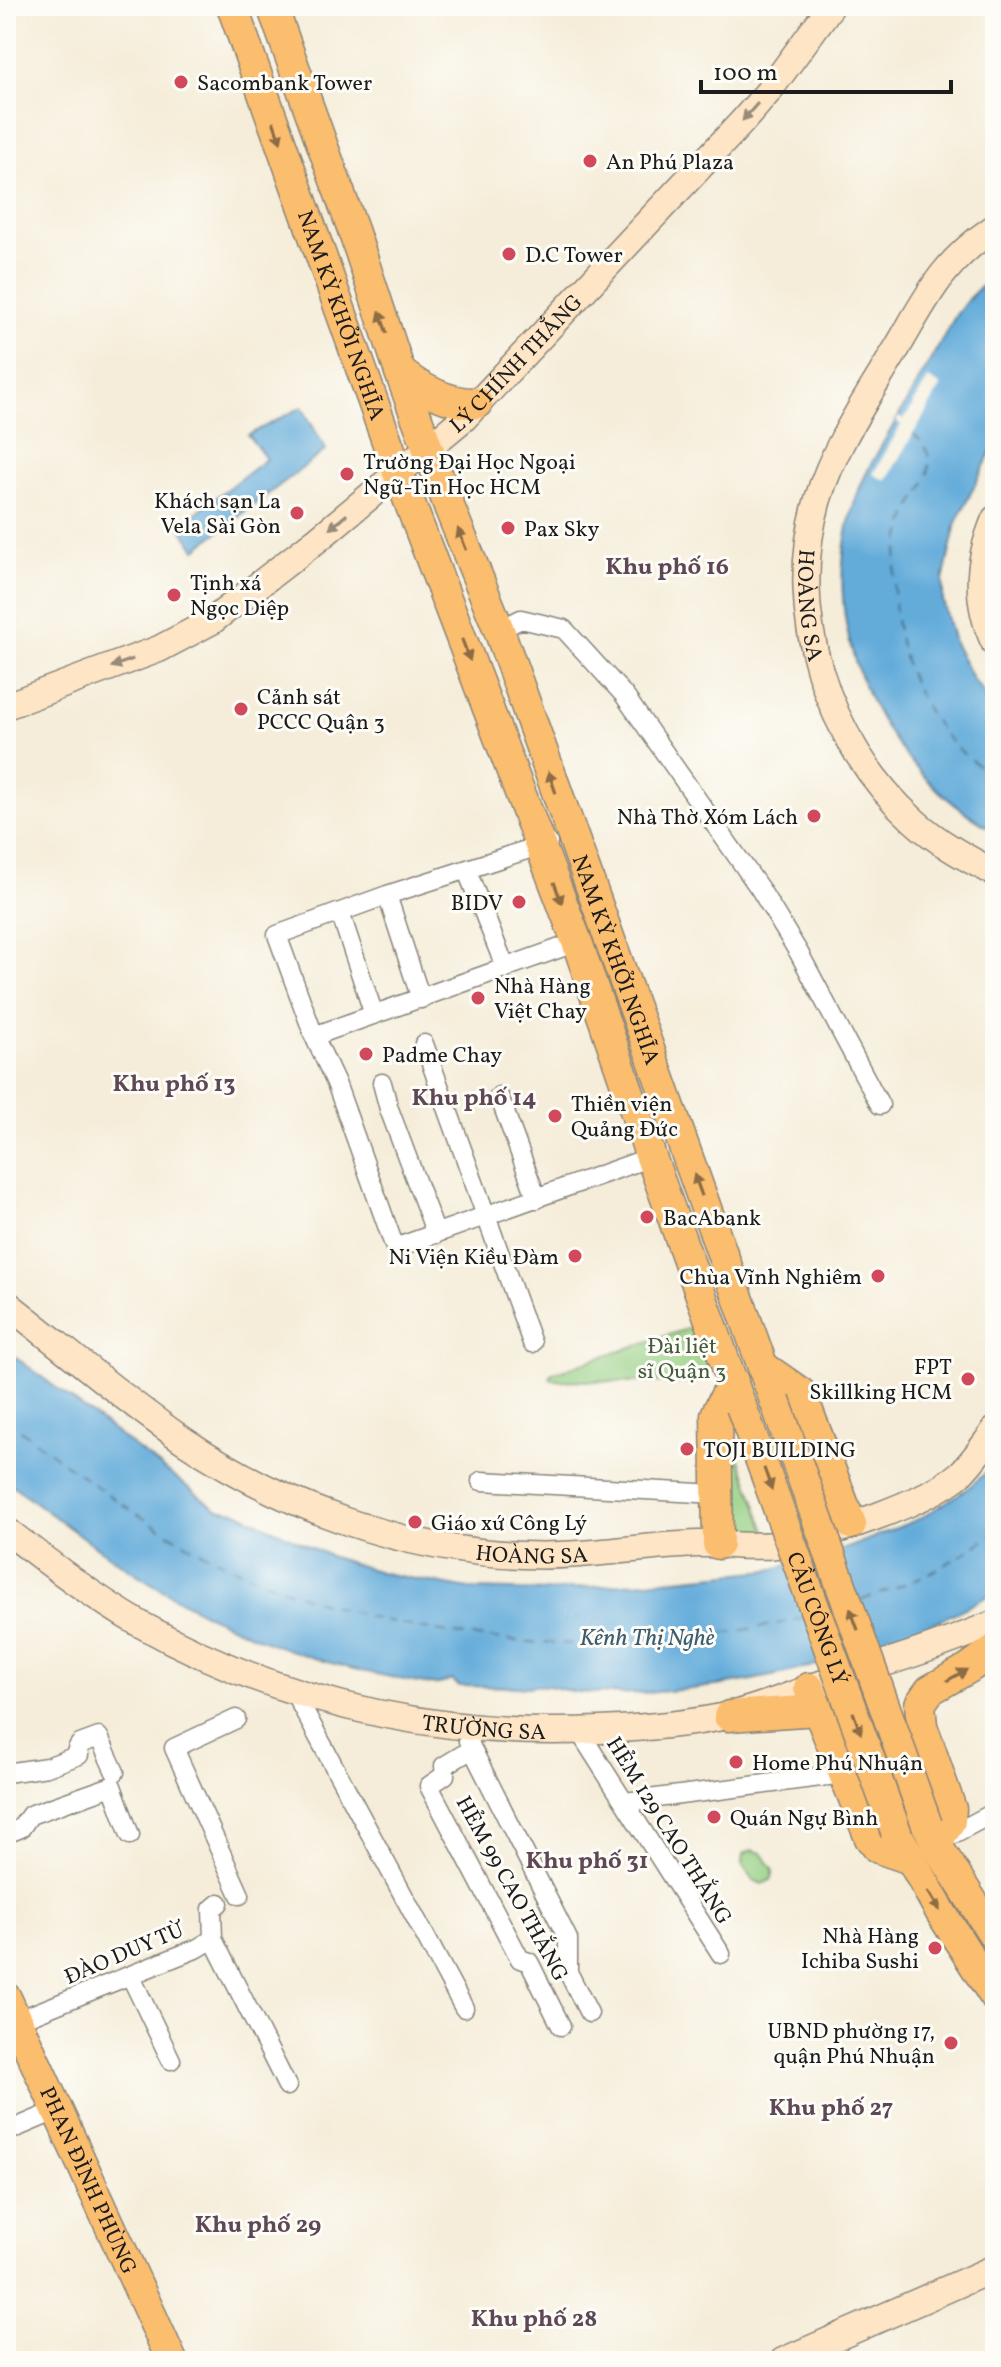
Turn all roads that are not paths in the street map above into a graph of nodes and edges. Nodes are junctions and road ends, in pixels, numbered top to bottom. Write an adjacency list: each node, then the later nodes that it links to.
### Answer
1 (232, 6): 8 (main road, NAM KỲ KHỞI NGHĨA, one-way to 8)
2 (272, 6): 5 (main road, NAM KỲ KHỞI NGHĨA, one-way to 2)
3 (831, 6): 6 (street, LÝ CHÍNH THẮNG, one-way to 6)
4 (995, 227): 16 (street, HOÀNG SA)
5 (400, 372): 6 (main road); 7 (main road, NAM KỲ KHỞI NGHĨA)
6 (477, 403): 7 (street, LÝ CHÍNH THẮNG)
7 (428, 448): 8 (street, LÝ CHÍNH THẮNG); 10 (main road, NAM KỲ KHỞI NGHĨA, one-way to 7)
8 (398, 472): 12 (street, LÝ CHÍNH THẮNG, one-way to 12); 14 (main road, NAM KỲ KHỞI NGHĨA, one-way to 14)
9 (995, 519): 11 (street)
10 (499, 630): 13 (main road, NAM KỲ KHỞI NGHĨA, one-way to 10); 27 (street)
11 (993, 635)
12 (6, 706)
13 (571, 835): 14 (street, NAM KỲ KHỞI NGHĨA); 33 (main road, NAM KỲ KHỞI NGHĨA, one-way to 13)
14 (541, 845): 15 (street); 19 (main road, NAM KỲ KHỞI NGHĨA, one-way to 19)
15 (467, 871): 17 (street); 20 (street)
16 (995, 873)
17 (387, 895): 18 (street); 21 (street)
18 (340, 912): 22 (street); 23 (street)
19 (577, 942): 20 (street); 28 (main road, NAM KỲ KHỞI NGHĨA)
20 (506, 969): 21 (street)
21 (421, 999): 22 (street)
22 (374, 1015): 23 (street)
23 (314, 1036): 31 (street)
24 (424, 1044): 30 (street)
25 (382, 1083): 31 (street)
26 (499, 1096): 29 (street)
27 (880, 1105)
28 (651, 1157): 29 (street); 34 (main road, NAM KỲ KHỞI NGHĨA)
29 (537, 1199): 30 (street)
30 (485, 1218): 31 (street); 35 (street)
31 (436, 1234)
32 (6, 1303): 44 (street, HOÀNG SA)
33 (743, 1311): 34 (main road); 36 (main road, NAM KỲ KHỞI NGHĨA)
34 (708, 1314): 37 (main road, NAM KỲ KHỞI NGHĨA)
35 (532, 1343)
36 (765, 1368): 38 (main road, NAM KỲ KHỞI NGHĨA); 42 (main road)
37 (737, 1393): 41 (main road); 61 (main road, CẦU CÔNG LÝ, one-way to 61, bridge)
38 (775, 1401): 59 (main road, CẦU CÔNG LÝ, one-way to 38, bridge)
39 (995, 1430): 42 (street, HOÀNG SA)
40 (481, 1481): 41 (street)
41 (717, 1494): 44 (main road)
42 (851, 1524): 44 (street, HOÀNG SA)
43 (6, 1530): 47 (street, TRƯỜNG SA)
44 (718, 1544)
45 (995, 1623): 48 (street)
46 (995, 1649): 59 (main road, one-way to 46)
47 (294, 1692): 52 (street, TRƯỜNG SA); 69 (street)
48 (814, 1699): 49 (main road); 55 (main road)
49 (729, 1716): 51 (street, TRƯỜNG SA)
50 (236, 1719): 62 (street)
51 (579, 1731): 52 (street, TRƯỜNG SA); 56 (street, HẺM 129 CAO THẮNG)
52 (466, 1739): 71 (street); 72 (street, HẺM 99 CAO THẮNG)
53 (115, 1772): 54 (street)
54 (6, 1773)
55 (844, 1774): 56 (street); 61 (main road)
56 (625, 1802): 66 (street, HẺM 129 CAO THẮNG)
57 (995, 1812): 59 (street)
58 (6, 1834): 60 (street)
59 (931, 1834): 64 (main road, CẦU CÔNG LÝ)
60 (130, 1835)
61 (910, 1859): 68 (main road, CẦU CÔNG LÝ, one-way to 68)
62 (240, 1895)
63 (219, 1903): 65 (street, ĐÀO DUY TỪ)
64 (995, 1937)
65 (213, 1939): 67 (street, ĐÀO DUY TỪ); 74 (street)
66 (721, 1954)
67 (131, 1977): 70 (street, ĐÀO DUY TỪ); 73 (street)
68 (995, 1997)
69 (464, 2008)
70 (11, 2010): 75 (main road, PHAN ĐÌNH PHÙNG)
71 (589, 2013)
72 (561, 2026)
73 (171, 2060)
74 (287, 2086)
75 (58, 2110): 76 (street); 78 (main road, PHAN ĐÌNH PHÙNG)
76 (6, 2132)
77 (995, 2268): 79 (street)
78 (172, 2361)
79 (783, 2361)

